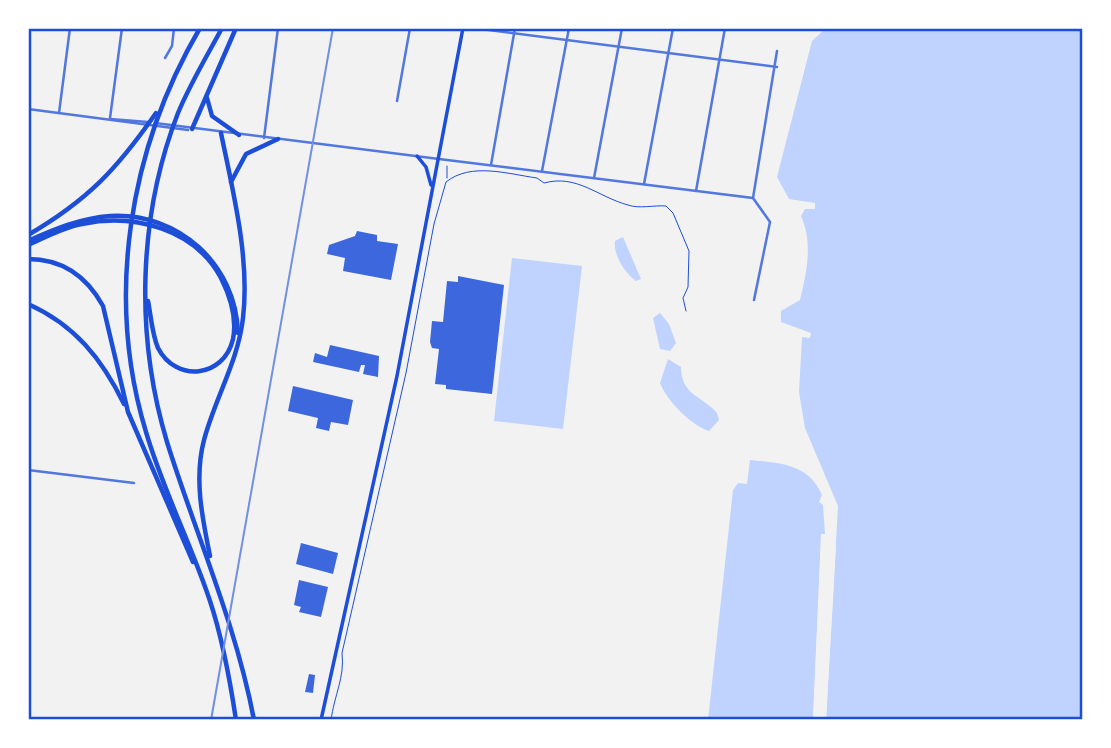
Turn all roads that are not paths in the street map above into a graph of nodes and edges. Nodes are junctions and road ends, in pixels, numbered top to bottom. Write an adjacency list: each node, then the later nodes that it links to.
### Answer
1 (69, 28): 28 (street)
2 (122, 28): 29 (street)
3 (174, 28): 21 (street)
4 (200, 28): 27 (highway)
5 (222, 28): 49 (highway)
6 (236, 28): 24 (highway)
7 (278, 28): 33 (street)
8 (410, 28): 25 (street)
9 (463, 28): 36 (main road)
10 (473, 28): 16 (street)
11 (515, 28): 16 (street)
12 (569, 28): 17 (street)
13 (622, 28): 18 (street)
14 (673, 28): 20 (street)
15 (725, 28): 22 (street)
16 (515, 34): 17 (street); 37 (street)
17 (566, 41): 18 (street); 38 (street)
18 (617, 46): 20 (street); 39 (street)
19 (777, 51): 23 (street)
20 (669, 52): 22 (street); 41 (street)
21 (165, 58)
22 (720, 59): 23 (street); 43 (street)
23 (777, 67): 44 (street)
24 (206, 95): 30 (highway); 32 (highway)
25 (397, 101)
26 (28, 108): 28 (street)
27 (158, 109): 46 (highway); 57 (highway)
28 (59, 113): 29 (street)
29 (110, 120): 30 (street)
30 (192, 129): 31 (street)
31 (220, 133): 32 (street); 40 (highway)
32 (239, 135): 33 (street)
33 (264, 138): 34 (street)
34 (278, 139): 35 (street); 40 (highway)
35 (417, 156): 36 (street); 42 (main road)
36 (439, 159): 37 (street); 42 (main road)
37 (491, 165): 38 (street)
38 (542, 171): 39 (street)
39 (594, 178): 41 (street)
40 (231, 182): 52 (highway)
41 (645, 184): 43 (street)
42 (432, 186): 60 (main road)
43 (696, 191): 44 (street)
44 (753, 198): 50 (street)
45 (169, 229): 47 (highway); 49 (highway); 52 (highway)
46 (28, 235)
47 (28, 243)
48 (28, 258): 53 (highway)
49 (145, 290): 56 (highway)
50 (754, 300)
51 (28, 304): 53 (highway)
52 (239, 344): 56 (highway)
53 (128, 412): 57 (highway)
54 (28, 470): 55 (street)
55 (134, 483)
56 (212, 570): 59 (highway)
57 (207, 594): 58 (highway)
58 (236, 720)
59 (254, 720)
60 (320, 720)

